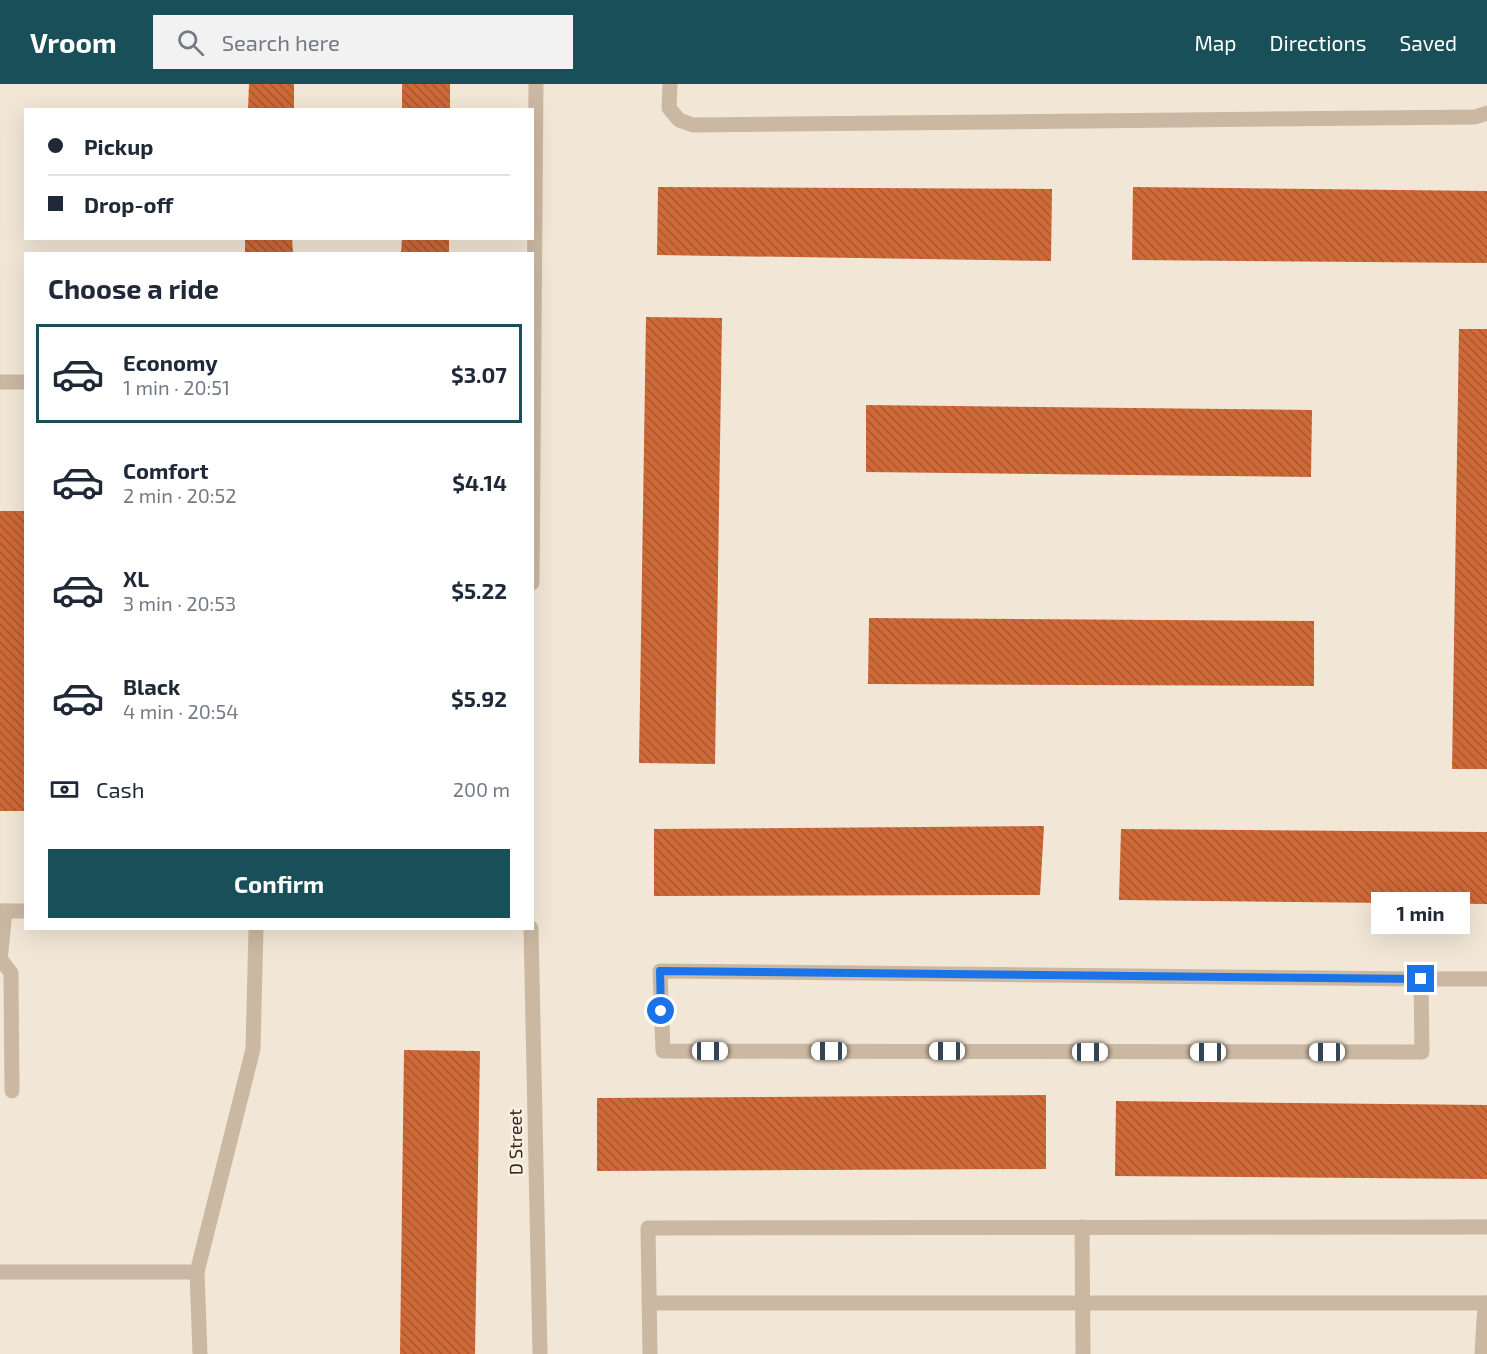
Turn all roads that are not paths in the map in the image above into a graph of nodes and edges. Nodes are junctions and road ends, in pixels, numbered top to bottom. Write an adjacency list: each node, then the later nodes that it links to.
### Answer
1 (536, 84): 4 (street)
2 (670, 84): 3 (street)
3 (1487, 112)
4 (534, 334)
5 (0, 382): 6 (street)
6 (24, 382)
7 (2, 911): 8 (street); 11 (street)
8 (24, 911)
9 (256, 930): 18 (street)
10 (531, 930): 23 (street, D Street)
11 (1, 961): 14 (street)
12 (1421, 979): 12 (street); 13 (street)
13 (1487, 979)
14 (12, 1090)
15 (1082, 1227): 16 (street); 19 (street); 20 (street)
16 (1487, 1227)
17 (0, 1272): 18 (street)
18 (197, 1272): 22 (street)
19 (649, 1303): 20 (street); 24 (street)
20 (1083, 1303): 21 (street); 25 (street)
21 (1486, 1303): 26 (street)
22 (200, 1354)
23 (540, 1354)
24 (650, 1354)
25 (1083, 1354)
26 (1482, 1354)

